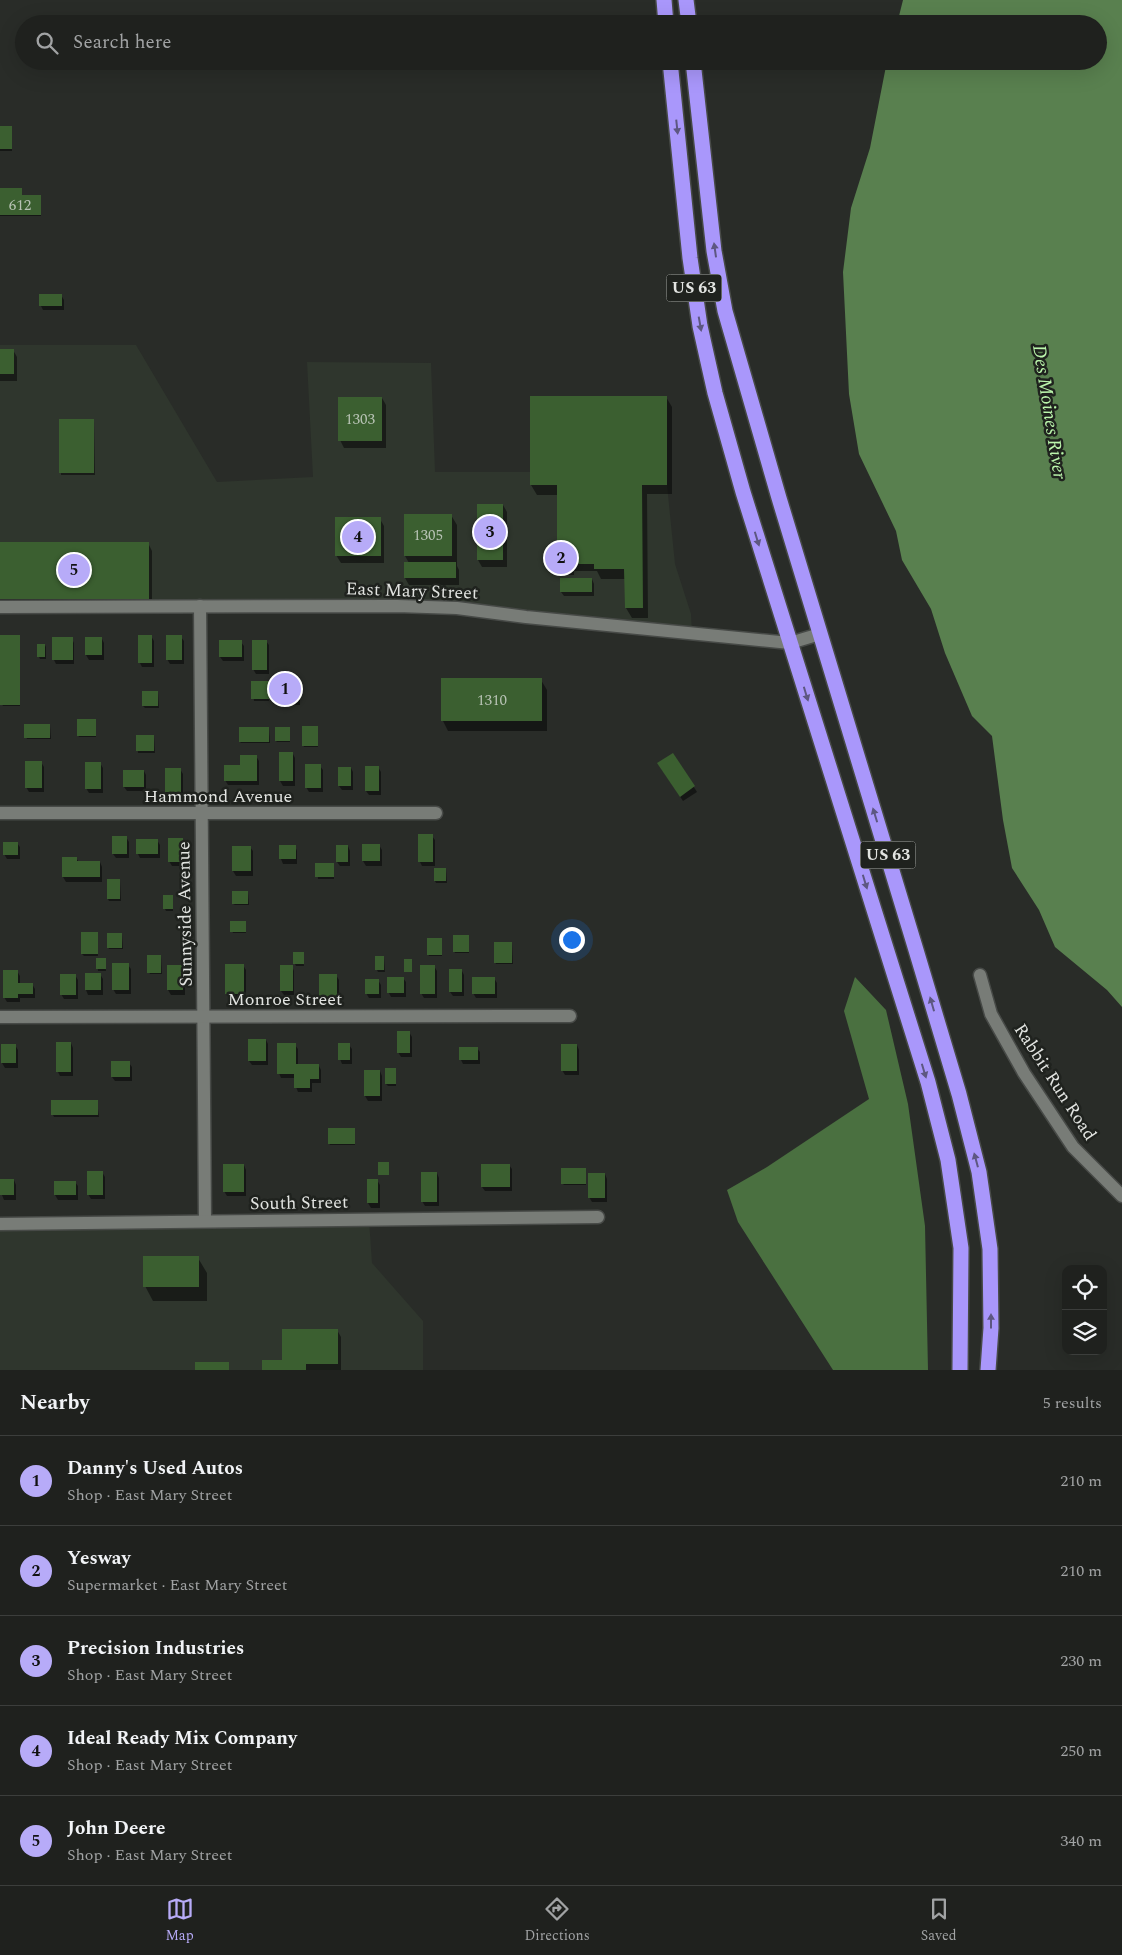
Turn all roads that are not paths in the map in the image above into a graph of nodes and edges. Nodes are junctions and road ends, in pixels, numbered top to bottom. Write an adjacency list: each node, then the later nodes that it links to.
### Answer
1 (664, 0): 3 (highway)
2 (686, 0): 4 (highway)
3 (665, 15)
4 (688, 15)
5 (671, 70): 10 (highway, US 63, one-way to 10)
6 (694, 70): 9 (highway, US 63, one-way to 6)
7 (200, 606): 8 (street, East Mary Street); 10 (street, East Mary Street); 12 (street, Sunnyside Avenue)
8 (0, 608)
9 (820, 634): 10 (street, East Mary Street); 23 (highway, US 63, one-way to 9)
10 (790, 643): 22 (highway, US 63, one-way to 22)
11 (0, 813): 12 (street, Hammond Avenue)
12 (202, 813): 13 (street, Hammond Avenue); 17 (street, Sunnyside Avenue)
13 (436, 813)
14 (980, 975): 18 (street, Rabbit Run Road)
15 (570, 1016): 17 (street, Monroe Street)
16 (0, 1017): 17 (street, Monroe Street)
17 (203, 1017): 20 (street, Sunnyside Avenue)
18 (1122, 1196)
19 (598, 1217): 20 (street, South Street)
20 (205, 1221): 21 (street, South Street)
21 (0, 1224)
22 (960, 1370)
23 (988, 1370)

